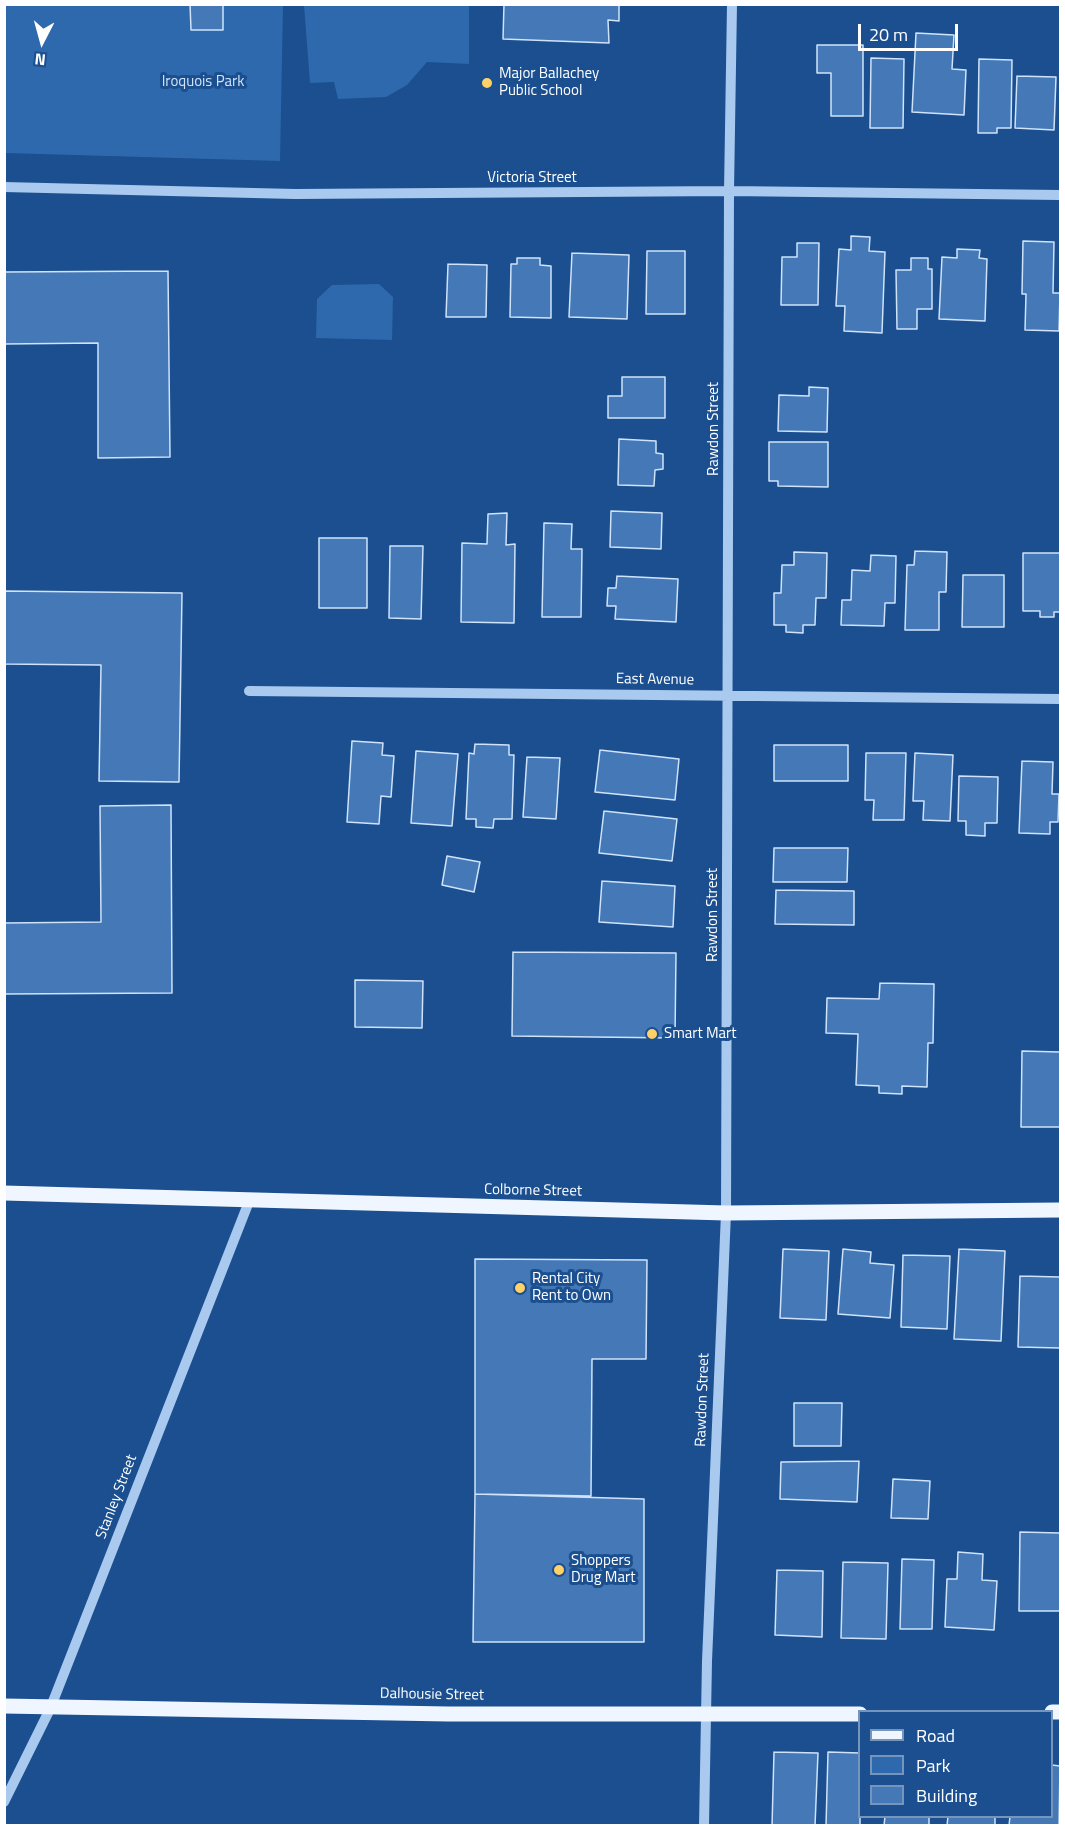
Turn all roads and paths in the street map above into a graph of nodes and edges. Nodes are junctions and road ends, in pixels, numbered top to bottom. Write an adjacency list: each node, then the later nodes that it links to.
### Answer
1 (732, 4): 3 (street, Rawdon Street)
2 (4, 187): 3 (street, Victoria Street)
3 (729, 191): 4 (street, Victoria Street); 6 (street, Rawdon Street)
4 (1060, 195)
5 (249, 691): 6 (street, East Avenue)
6 (729, 696): 7 (street, East Avenue); 11 (street, Rawdon Street)
7 (1060, 699)
8 (4, 1193): 9 (main road, Colborne Street)
9 (250, 1199): 11 (main road, Colborne Street); 13 (street, Stanley Street)
10 (1060, 1210): 11 (main road, Colborne Street)
11 (726, 1213): 15 (street, Rawdon Street)
12 (4, 1706): 13 (main road, Dalhousie Street)
13 (50, 1708): 15 (main road, Dalhousie Street); 16 (street, Stanley Street)
14 (858, 1714): 15 (main road, Dalhousie Street)
15 (705, 1715): 17 (street, Rawdon Street)
16 (4, 1802)
17 (704, 1826)

